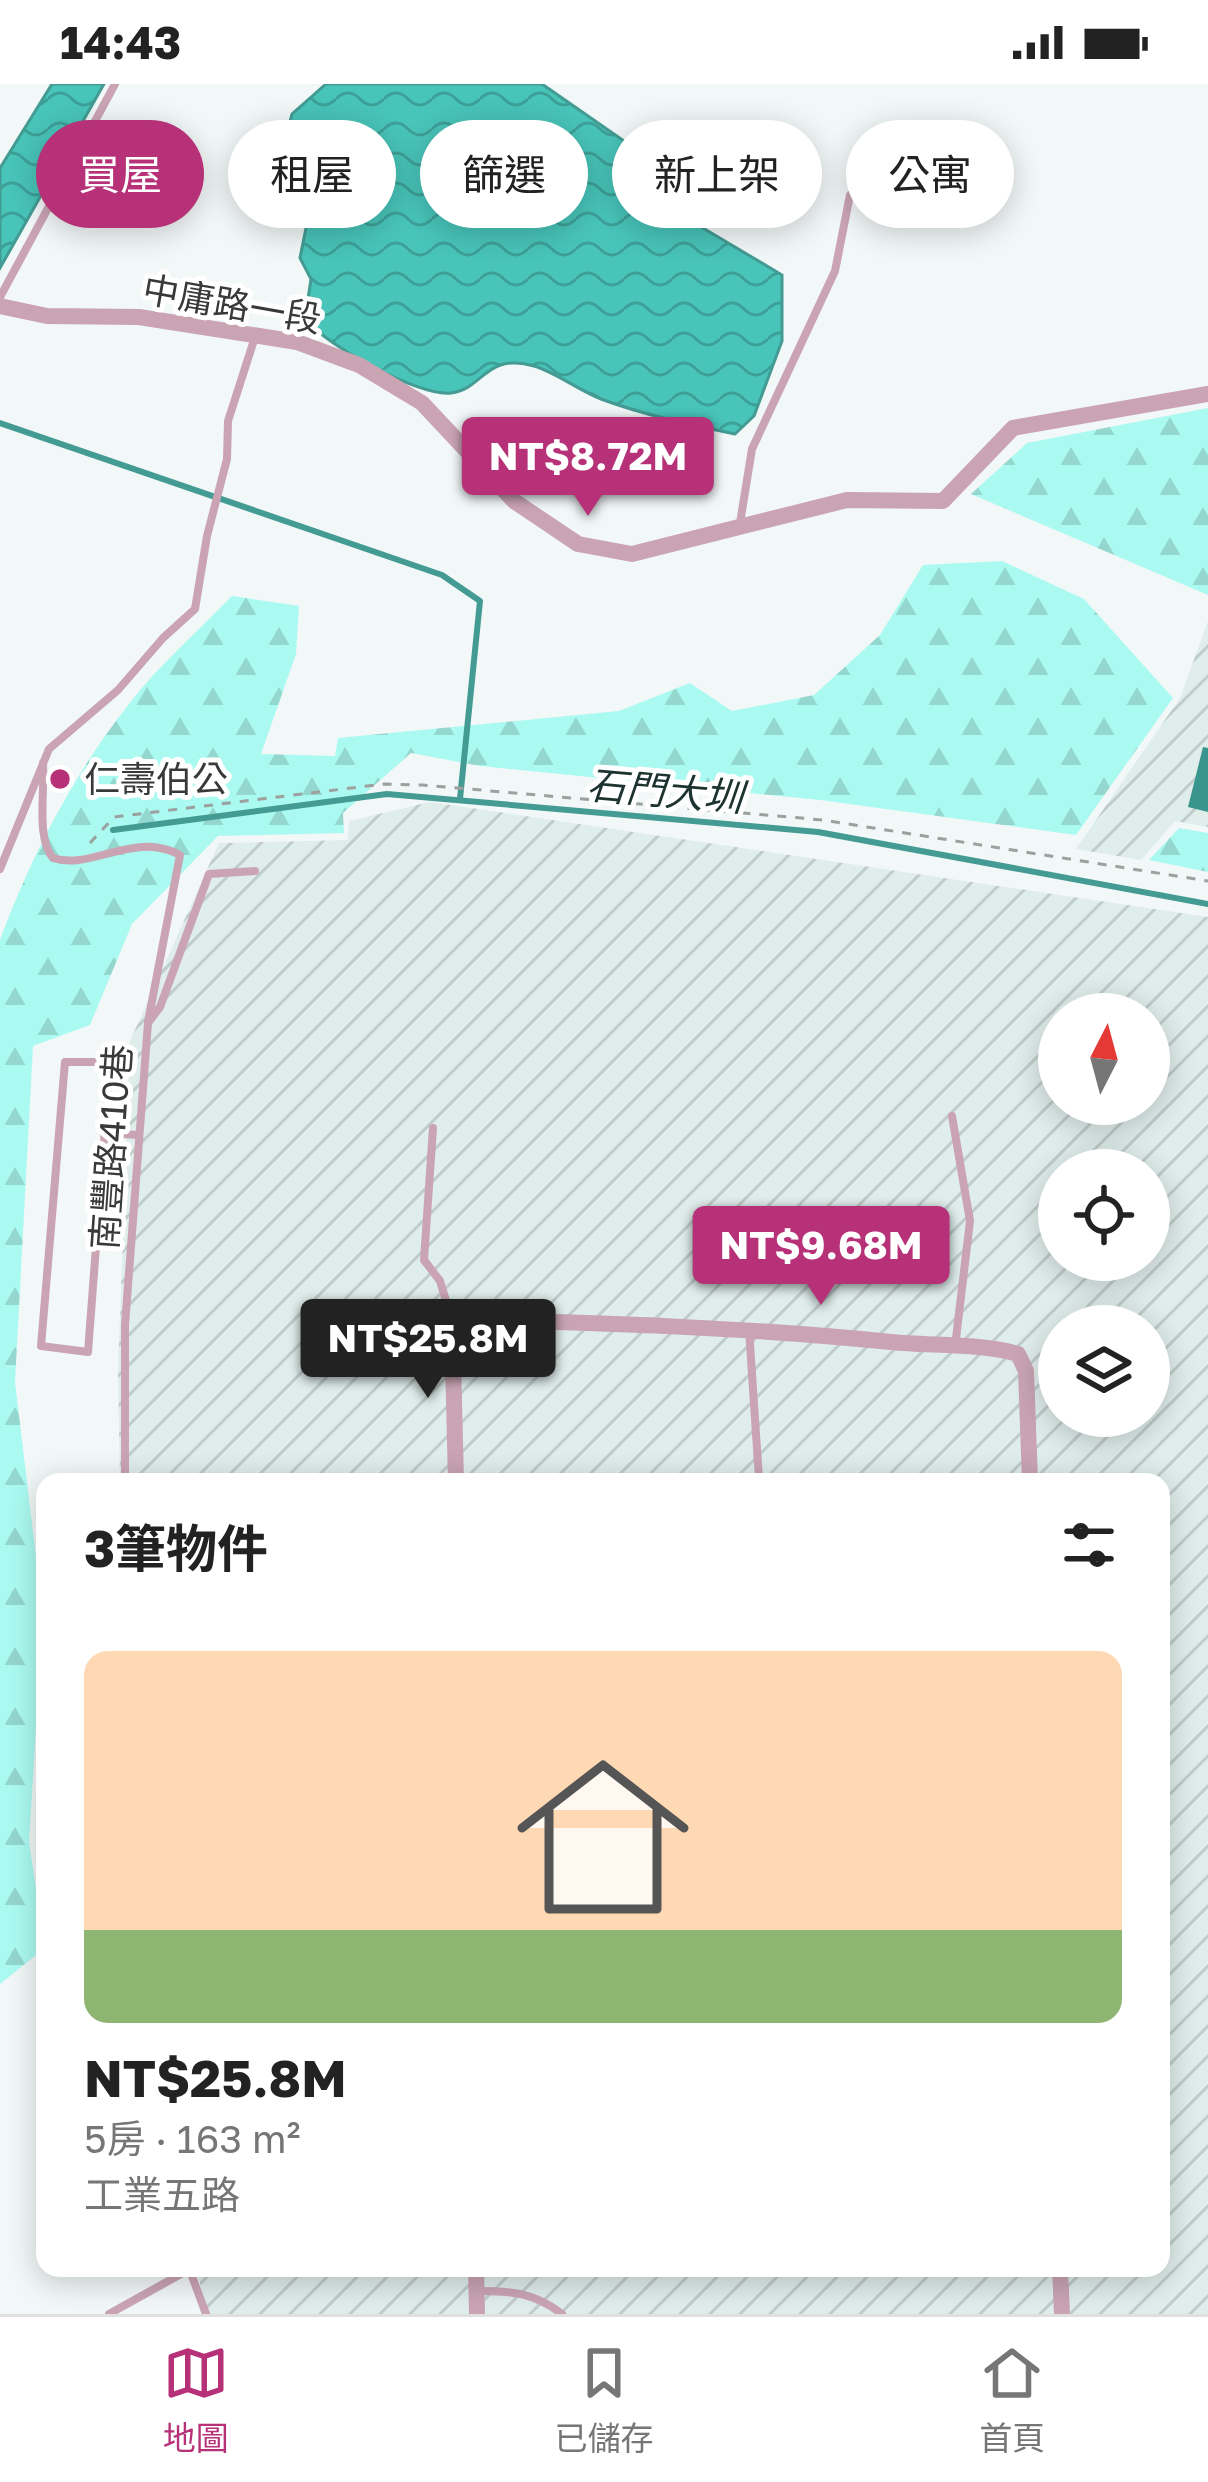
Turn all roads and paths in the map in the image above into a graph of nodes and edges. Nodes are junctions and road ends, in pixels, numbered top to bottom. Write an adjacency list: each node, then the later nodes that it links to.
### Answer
1 (115, 84): 3 (lane)
2 (846, 215): 7 (lane)
3 (0, 297)
4 (0, 306): 5 (street, 中庸路一段)
5 (256, 336): 7 (street, 中庸路一段); 8 (lane)
6 (1208, 394): 7 (street, 中庸路一段)
7 (740, 525)
8 (43, 762): 9 (lane); 10 (lane)
9 (85, 858): 12 (path); 13 (lane)
10 (0, 869)
11 (255, 871): 13 (lane, 南豐路410巷)
12 (1208, 881)
13 (148, 1023): 17 (lane, 南豐路410巷)
14 (952, 1115): 20 (lane)
15 (433, 1128): 18 (lane)
16 (106, 1133): 16 (lane); 17 (lane)
17 (138, 1135): 21 (lane, 南豐路410巷)
18 (452, 1319): 19 (street); 22 (street)
19 (749, 1328): 20 (street); 23 (lane)
20 (954, 1348): 24 (street)
21 (125, 1473)
22 (456, 1473)
23 (759, 1473)
24 (1030, 1473)
25 (176, 2277): 30 (lane)
26 (193, 2277): 31 (lane)
27 (476, 2277): 29 (street)
28 (1060, 2277): 34 (street)
29 (477, 2291): 32 (street); 33 (lane)
30 (109, 2314)
31 (206, 2314)
32 (477, 2314)
33 (562, 2314)
34 (1062, 2314)

